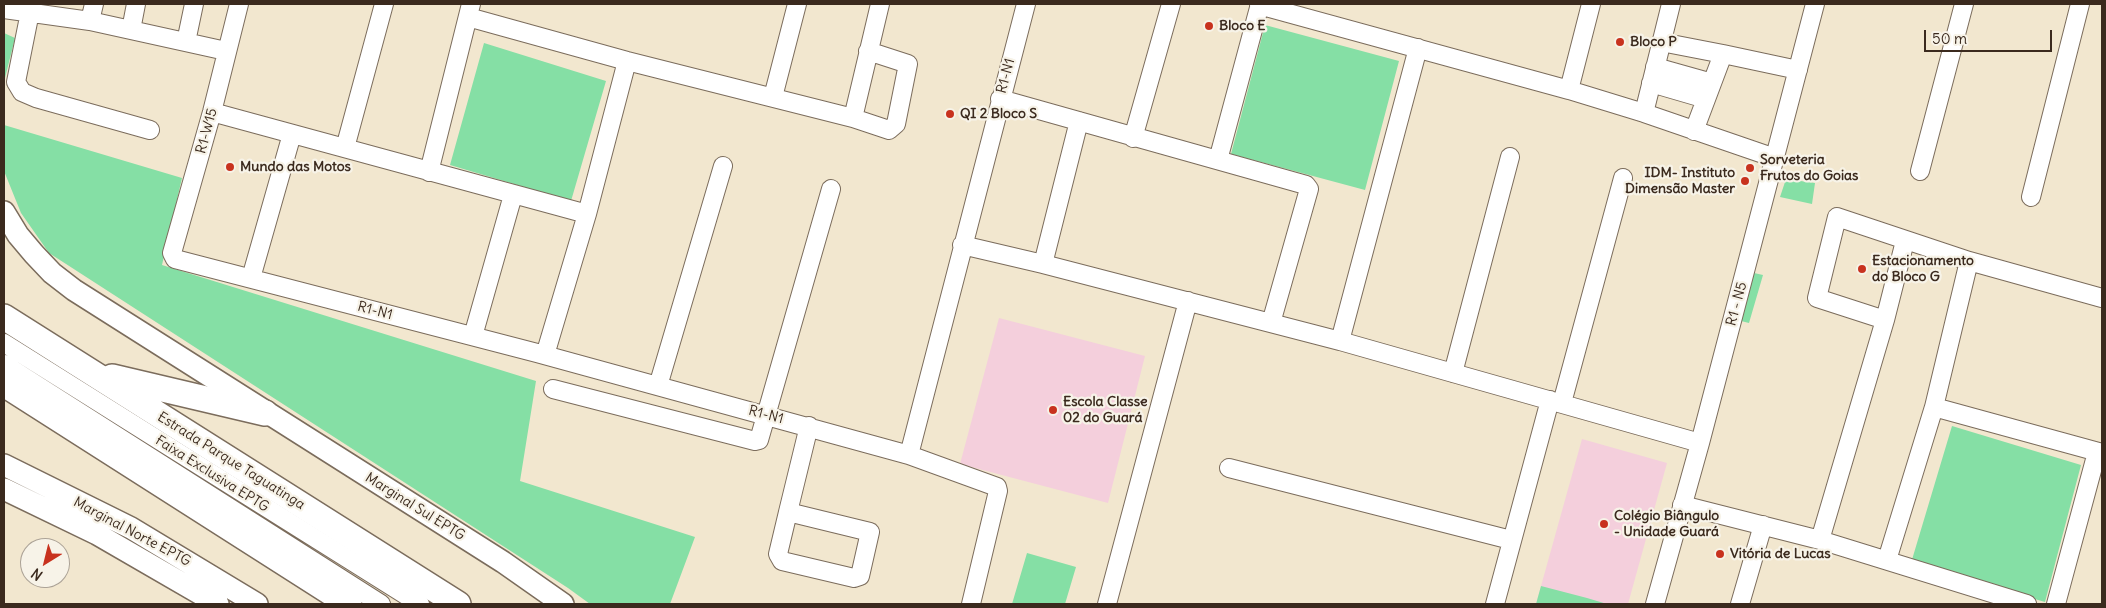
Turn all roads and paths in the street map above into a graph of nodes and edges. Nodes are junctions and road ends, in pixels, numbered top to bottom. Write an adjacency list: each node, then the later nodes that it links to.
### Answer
1 (136, 4): 19 (street)
2 (194, 4): 20 (street)
3 (239, 4): 23 (street, R1-W15)
4 (384, 4): 41 (street)
5 (796, 4): 31 (street)
6 (880, 4): 24 (street)
7 (1026, 4): 32 (street, R1-N1)
8 (1171, 4): 40 (street)
9 (1260, 4): 22 (street); 44 (street)
10 (1591, 4): 29 (street)
11 (1671, 4): 21 (street)
12 (1815, 4): 27 (street, R1 - N5)
13 (1964, 4): 46 (street)
14 (2080, 4): 51 (street)
15 (4, 9): 17 (street)
16 (470, 11): 26 (street); 47 (street)
17 (30, 12): 18 (street); 37 (street)
18 (92, 12): 19 (street)
19 (131, 30): 20 (street)
20 (186, 42): 23 (street)
21 (1661, 42): 25 (street); 28 (street)
22 (1418, 48): 29 (street); 66 (street)
23 (226, 51): 33 (street, R1-W15)
24 (868, 51): 35 (street); 35 (street)
25 (1723, 54): 27 (street); 30 (street)
26 (627, 61): 31 (street); 53 (street)
27 (1798, 70): 43 (street, R1 - N5)
28 (1653, 75): 30 (street); 34 (street)
29 (1569, 90): 34 (street)
30 (1709, 91): 38 (street)
31 (774, 97): 35 (street)
32 (1000, 99): 36 (street); 55 (street, R1-N1)
33 (212, 112): 39 (street); 56 (street, R1-W15)
34 (1644, 113): 38 (street)
35 (853, 118)
36 (1078, 122): 40 (street); 58 (street)
37 (150, 130)
38 (1694, 131): 43 (street)
39 (292, 134): 41 (street); 59 (street)
40 (1133, 138): 44 (street)
41 (345, 148): 47 (street)
42 (1510, 156): 71 (street)
43 (1775, 158): 80 (street, R1 - N5)
44 (1218, 160): 64 (street)
45 (723, 166): 73 (street)
46 (1920, 171)
47 (429, 172): 50 (street)
48 (1623, 178): 75 (street)
49 (831, 189): 78 (street)
50 (513, 195): 53 (street); 65 (street)
51 (2030, 197)
52 (4, 212): 77 (main road, Marginal Sul EPTG)
53 (587, 214): 68 (street)
54 (1905, 241): 57 (street); 63 (street); 63 (street)
55 (962, 244): 58 (street); 82 (street, R1-N1)
56 (173, 256): 59 (street, R1-N1)
57 (1969, 261): 60 (street); 76 (street)
58 (1044, 264): 61 (street)
59 (251, 278): 65 (street, R1-N1)
60 (2102, 298)
61 (1188, 301): 64 (street); 101 (street)
62 (4, 317): 70 (highway, Estrada Parque Taguatinga)
63 (1885, 320): 90 (street)
64 (1270, 323): 66 (street)
65 (473, 336): 68 (street, R1-N1)
66 (1340, 342): 71 (street)
67 (4, 343): 97 (street, Faixa Exclusiva EPTG)
68 (545, 355): 73 (street, R1-N1)
69 (4, 364): 96 (street, Faixa Exclusiva EPTG)
70 (93, 373): 77 (highway); 98 (highway, Estrada Parque Taguatinga)
71 (1453, 373): 75 (street)
72 (4, 384): 95 (highway)
73 (658, 386): 78 (street, R1-N1)
74 (553, 389): 78 (street)
75 (1556, 402): 80 (street); 89 (street)
76 (1934, 408): 81 (street); 91 (street)
77 (265, 412): 99 (main road, Marginal Sul EPTG)
78 (767, 415): 79 (street, R1-N1)
79 (809, 426): 82 (street, R1-N1); 87 (street)
80 (1700, 443): 86 (street, R1 - N5)
81 (2100, 452): 106 (street)
82 (909, 455): 100 (street)
83 (4, 465): 94 (main road, Marginal Norte EPTG)
84 (1229, 468): 89 (street)
85 (4, 489): 93 (main road, Marginal Norte EPTG)
86 (1682, 505): 88 (street); 103 (street, R1 - N5)
87 (788, 512): 87 (street)
88 (1763, 525): 90 (street); 104 (street)
89 (1511, 540): 102 (street)
90 (1820, 540): 91 (street)
91 (1887, 560): 92 (street)
92 (1986, 598): 105 (street)
93 (218, 604)
94 (257, 604)
95 (349, 604)
96 (382, 604)
97 (420, 604)
98 (458, 604)
99 (563, 604)
100 (971, 604)
101 (1107, 604)
102 (1495, 604)
103 (1655, 604)
104 (1740, 604)
105 (2028, 604)
106 (2056, 604)

